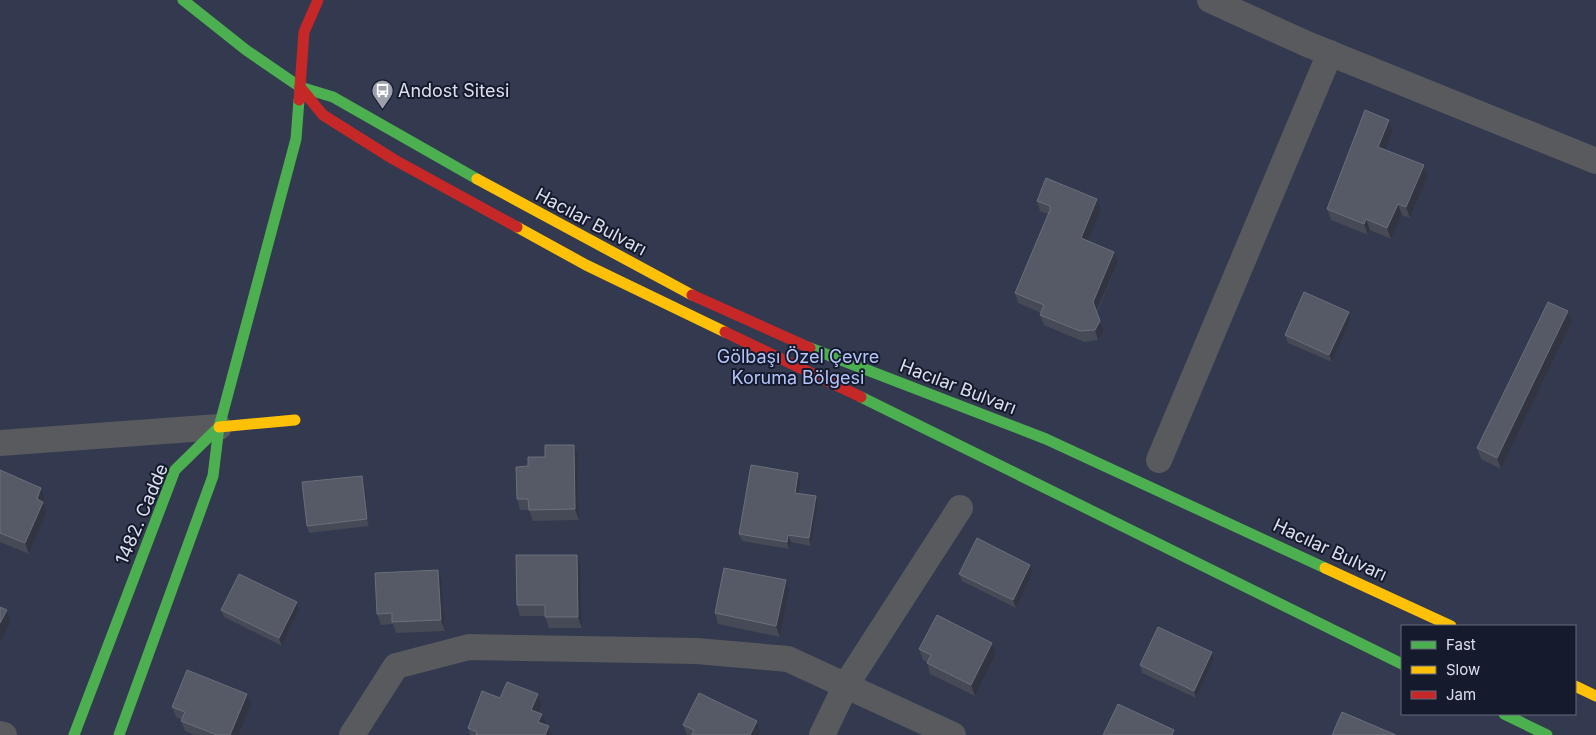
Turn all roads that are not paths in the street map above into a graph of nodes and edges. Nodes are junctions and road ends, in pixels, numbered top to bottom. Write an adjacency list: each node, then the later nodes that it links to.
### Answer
1 (183, 0): 5 (main road, Hacılar Bulvarı)
2 (318, 0): 5 (main road)
3 (1210, 0): 4 (street)
4 (1330, 53): 6 (street); 10 (street)
5 (300, 87): 8 (main road); 12 (main road, Hacılar Bulvarı); 13 (main road, Hacılar Bulvarı)
6 (1596, 161)
7 (295, 420): 8 (main road)
8 (219, 427): 9 (street); 18 (main road, 1482. Cadde); 19 (main road)
9 (0, 443)
10 (1159, 460)
11 (960, 508): 14 (street)
12 (1449, 625)
13 (1401, 664)
14 (846, 685): 20 (street); 21 (street); 22 (street)
15 (1576, 686): 16 (main road)
16 (1596, 696)
17 (1506, 715): 23 (main road)
18 (74, 735)
19 (119, 735)
20 (352, 735)
21 (822, 735)
22 (953, 735)
23 (1548, 735)

